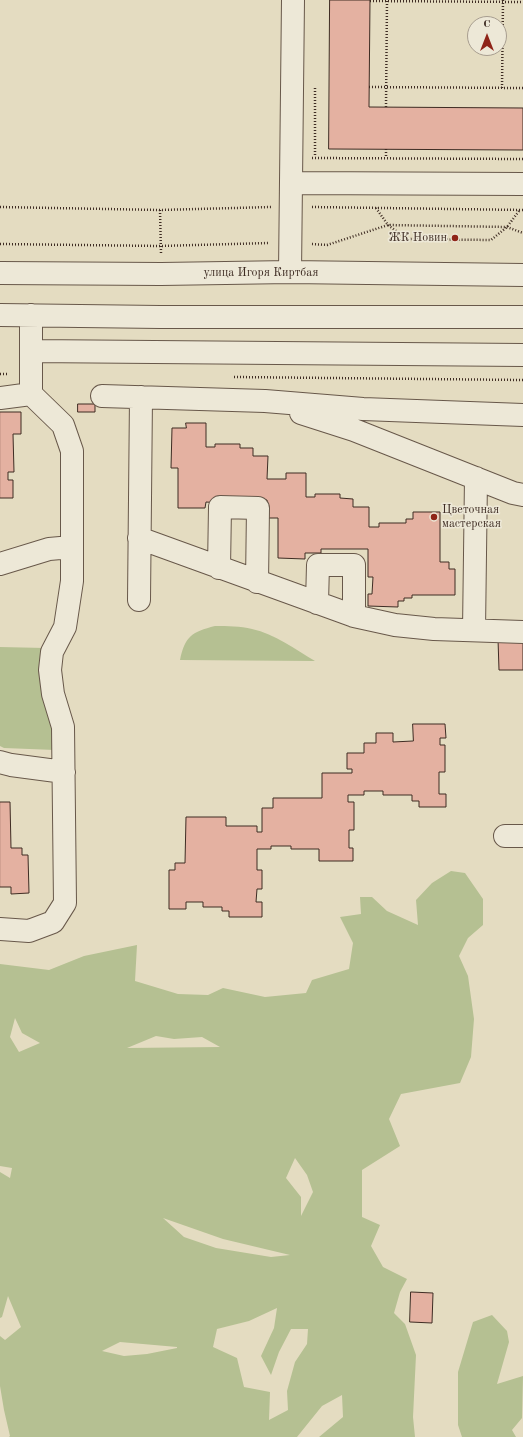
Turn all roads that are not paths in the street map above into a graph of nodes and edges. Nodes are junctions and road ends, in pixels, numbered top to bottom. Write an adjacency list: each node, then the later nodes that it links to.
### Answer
1 (292, 0): 2 (street)
2 (291, 183): 3 (street); 4 (street)
3 (523, 184)
4 (290, 272): 5 (street, улица Игоря Киртбая); 6 (street, улица Игоря Киртбая)
5 (0, 273)
6 (523, 275)
7 (0, 315): 8 (street)
8 (31, 315): 9 (street); 10 (street)
9 (523, 317)
10 (31, 351): 11 (street); 12 (street)
11 (523, 356)
12 (31, 384): 15 (street); 23 (street)
13 (102, 396): 14 (street)
14 (141, 397): 16 (street); 22 (street)
15 (0, 398)
16 (265, 401): 17 (street); 19 (street)
17 (363, 409): 18 (street); 19 (street)
18 (523, 415)
19 (354, 430): 20 (street)
20 (476, 478): 21 (street); 30 (street)
21 (523, 495)
22 (139, 538): 25 (street); 27 (street)
23 (72, 547): 24 (street); 33 (street)
24 (0, 564)
25 (219, 568): 26 (street); 26 (street)
26 (257, 582): 28 (street)
27 (139, 600)
28 (317, 603): 29 (street); 29 (street)
29 (354, 616): 30 (street)
30 (474, 630): 31 (street)
31 (523, 632)
32 (0, 762): 33 (street)
33 (64, 772): 34 (street)
34 (0, 929)

